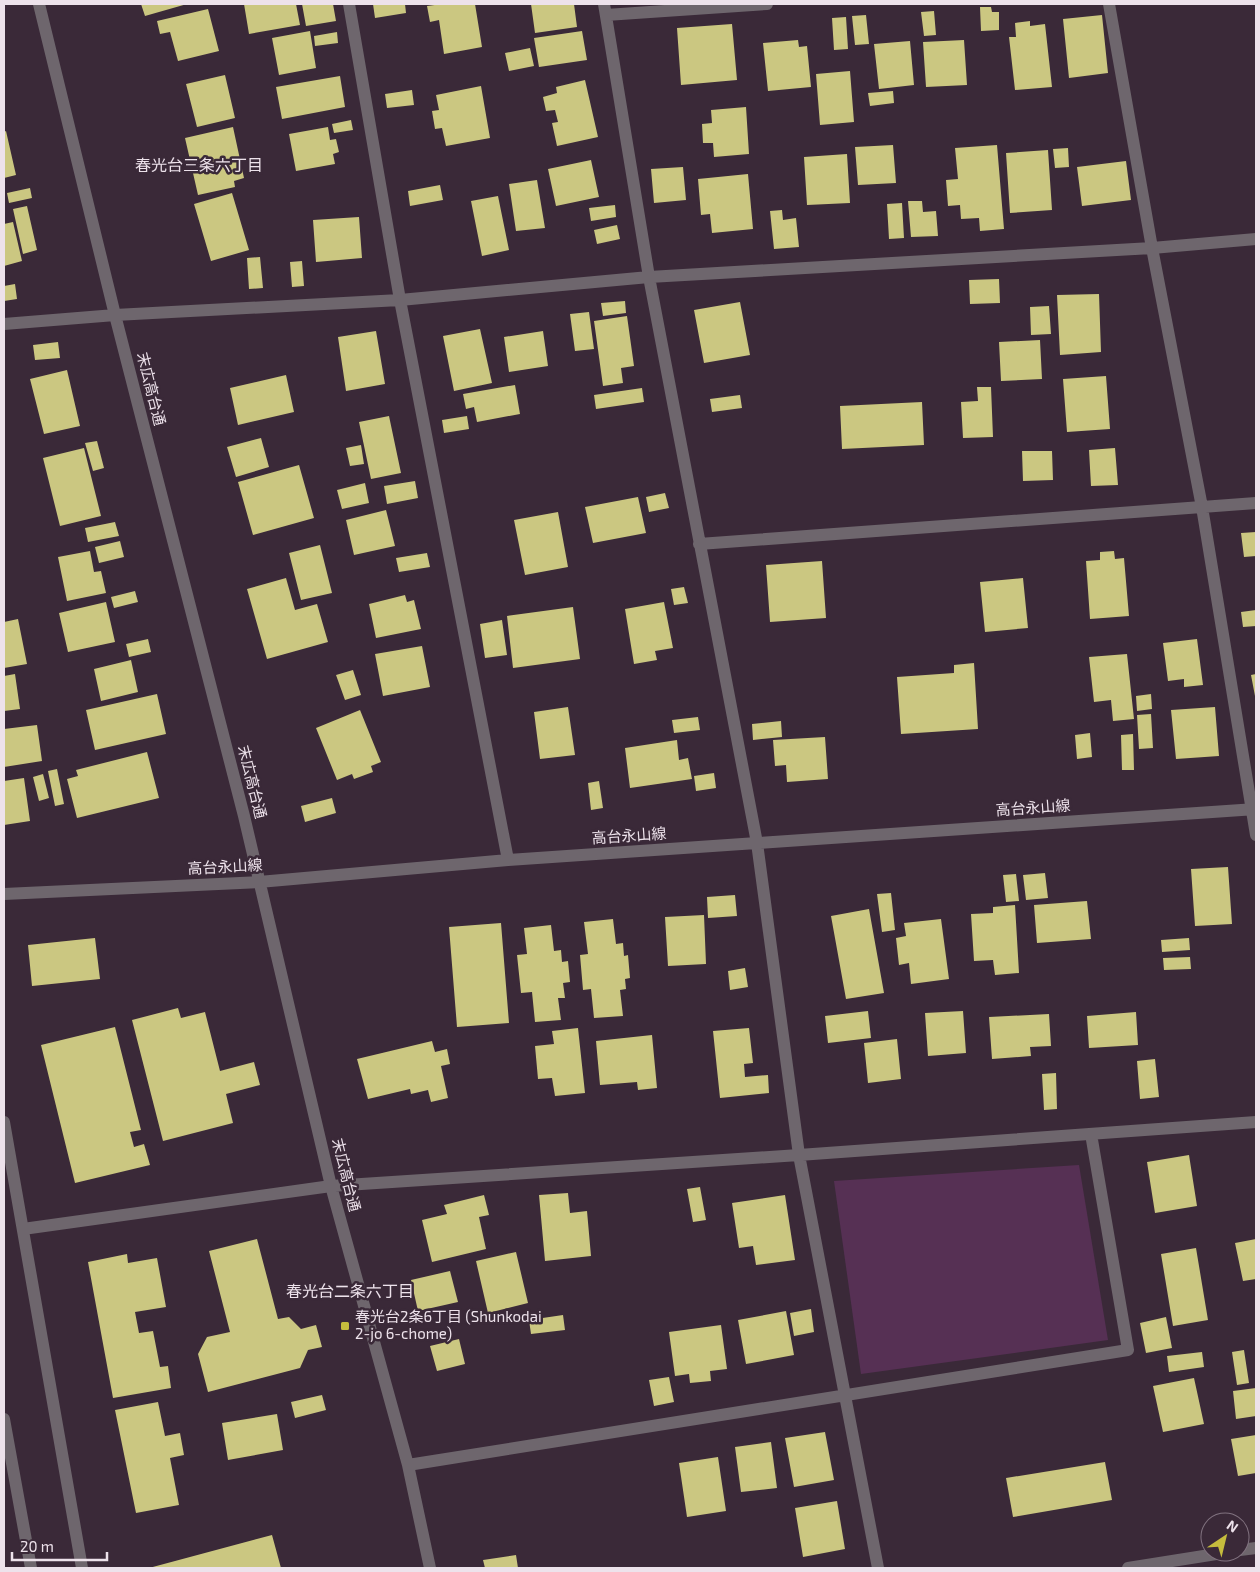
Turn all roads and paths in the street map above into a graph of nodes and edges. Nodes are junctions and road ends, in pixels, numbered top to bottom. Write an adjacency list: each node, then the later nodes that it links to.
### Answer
1 (39, 4): 10 (street, 末広高台通)
2 (349, 4): 9 (street)
3 (767, 4): 5 (street)
4 (1109, 4): 7 (street)
5 (605, 10): 8 (street)
6 (1256, 239): 7 (street)
7 (1152, 248): 8 (street); 13 (street)
8 (649, 277): 9 (street); 14 (street)
9 (400, 300): 10 (street); 18 (street)
10 (115, 315): 11 (street); 19 (street, 末広高台通)
11 (4, 324)
12 (1256, 503): 13 (street)
13 (1202, 507): 14 (street); 15 (street)
14 (699, 544): 17 (street)
15 (1254, 809): 16 (street); 17 (street, 高台永山線)
16 (1256, 835)
17 (757, 843): 18 (street, 高台永山線); 24 (street)
18 (508, 860): 19 (street, 高台永山線)
19 (259, 882): 20 (street, 高台永山線); 25 (street, 末広高台通)
20 (4, 894)
21 (4, 1122): 26 (street)
22 (1256, 1122): 23 (street)
23 (1090, 1134): 24 (street); 27 (street)
24 (799, 1154): 25 (street); 27 (street)
25 (332, 1186): 26 (street); 29 (street, 末広高台通)
26 (23, 1229): 32 (street)
27 (846, 1394): 29 (street); 34 (street)
28 (4, 1419): 31 (street)
29 (408, 1466): 33 (street, 末広高台通)
30 (1200, 1556): 35 (street)
31 (31, 1568)
32 (82, 1568)
33 (430, 1568)
34 (878, 1568)
35 (1128, 1568)

